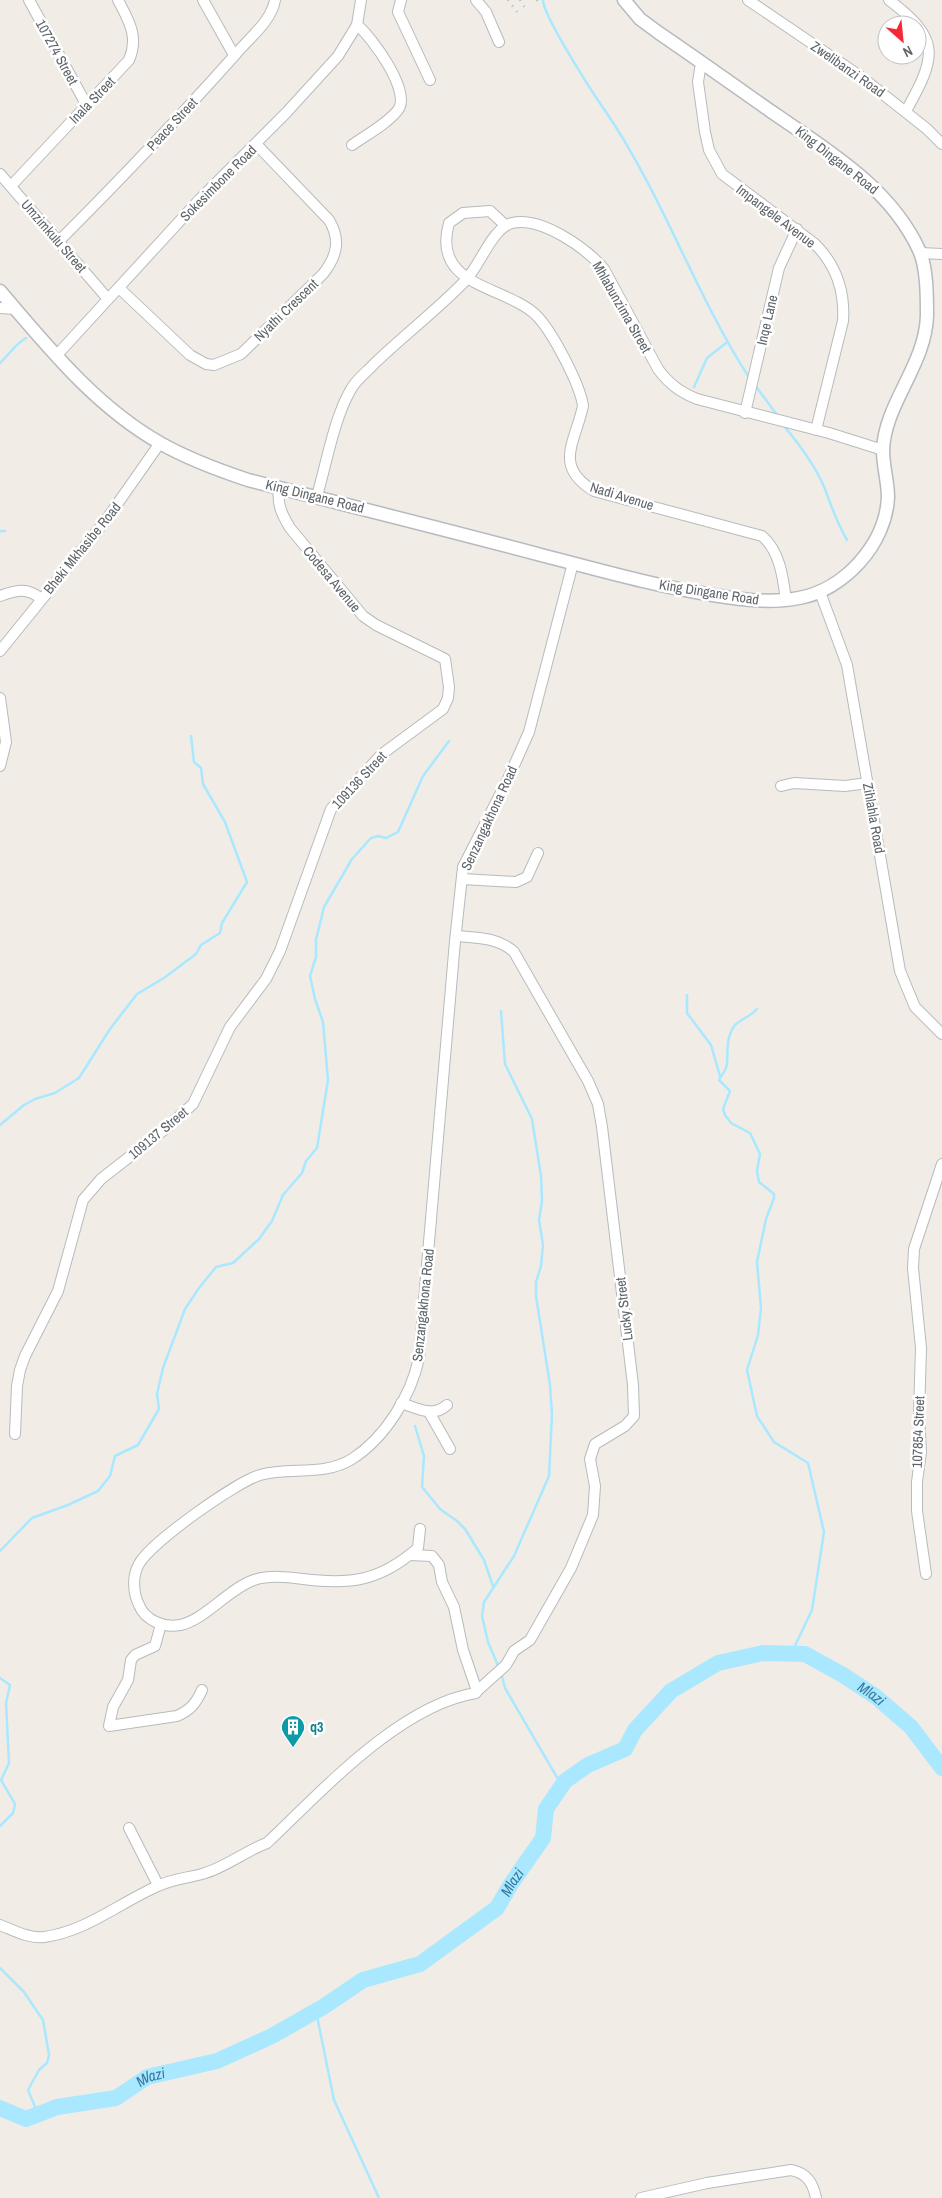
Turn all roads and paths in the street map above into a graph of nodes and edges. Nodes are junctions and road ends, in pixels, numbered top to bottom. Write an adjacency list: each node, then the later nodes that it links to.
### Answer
1 (29, 0): 16 (street, 107274 Street)
2 (118, 0): 16 (street, Inala Street)
3 (203, 0): 13 (street)
4 (275, 0): 13 (street, Peace Street)
5 (361, 0): 11 (street, Sokesimbone Road)
6 (401, 0): 15 (street)
7 (476, 0): 12 (street)
8 (624, 0): 14 (street, King Dingane Road)
9 (748, 0): 17 (street, Zwelibanzi Road)
10 (889, 0): 17 (street)
11 (357, 24): 18 (street, Sokesimbone Road); 20 (street)
12 (499, 42)
13 (234, 55): 25 (street, Peace Street)
14 (701, 63): 24 (street, Impangele Avenue); 26 (street, King Dingane Road)
15 (430, 80)
16 (86, 104): 22 (street, Inala Street)
17 (906, 112): 19 (street, Zwelibanzi Road)
18 (256, 144): 29 (street, Sokesimbone Road); 29 (street, Nyathi Crescent)
19 (942, 144)
20 (352, 145)
21 (0, 174): 22 (street, Umzimkulu Street)
22 (11, 186): 25 (street, Umzimkulu Street)
23 (505, 225): 28 (street); 28 (street); 35 (street, Mhlabunzima Street)
24 (796, 229): 35 (street, Inqe Lane); 36 (street, Impangele Avenue)
25 (58, 242): 31 (street, Umzimkulu Street)
26 (920, 253): 27 (street); 38 (street, King Dingane Road)
27 (942, 254)
28 (467, 279): 40 (street); 45 (street, Nadi Avenue)
29 (119, 288): 31 (street, Sokesimbone Road)
30 (0, 291): 33 (street, King Dingane Road)
31 (108, 299): 34 (street, Sokesimbone Road)
32 (0, 308): 33 (street)
33 (16, 310): 34 (street, King Dingane Road)
34 (56, 356): 37 (street, King Dingane Road)
35 (746, 413): 36 (street, Mhlabunzima Street)
36 (816, 430): 38 (street, Mhlabunzima Street)
37 (160, 443): 39 (street, King Dingane Road); 44 (street, Bheki Mkhasibe Road)
38 (883, 450): 42 (street, King Dingane Road)
39 (279, 487): 40 (street, King Dingane Road); 47 (street, Codesa Avenue)
40 (317, 496): 41 (street, King Dingane Road)
41 (573, 563): 45 (street, King Dingane Road); 53 (street, Senzangakhona Road)
42 (820, 592): 45 (street, King Dingane Road); 50 (street, Zihlahla Road)
43 (0, 596): 44 (street)
44 (41, 599): 46 (street, Bheki Mkhasibe Road)
45 (786, 600)
46 (0, 651)
47 (445, 658): 55 (street, 109136 Street)
48 (0, 698): 49 (street)
49 (0, 766)
50 (868, 783): 51 (street); 56 (street, Zihlahla Road)
51 (781, 786)
52 (538, 852): 53 (street)
53 (462, 879): 54 (street, Senzangakhona Road)
54 (456, 936): 58 (street, Senzangakhona Road); 68 (street, Lucky Street)
55 (248, 1003): 61 (street, 109137 Street)
56 (942, 1034)
57 (942, 1164): 65 (street, 107854 Street)
58 (401, 1403): 60 (street); 66 (street, Senzangakhona Road)
59 (447, 1405): 60 (street)
60 (429, 1412): 62 (street)
61 (15, 1434)
62 (450, 1449)
63 (420, 1529): 64 (street)
64 (410, 1555): 66 (street); 68 (street)
65 (926, 1574)
66 (162, 1624): 67 (street)
67 (202, 1690)
68 (477, 1691): 70 (street)
69 (129, 1828): 70 (street)
70 (158, 1886): 71 (street)
71 (0, 1925)
72 (641, 2198): 73 (street)
73 (816, 2198)

